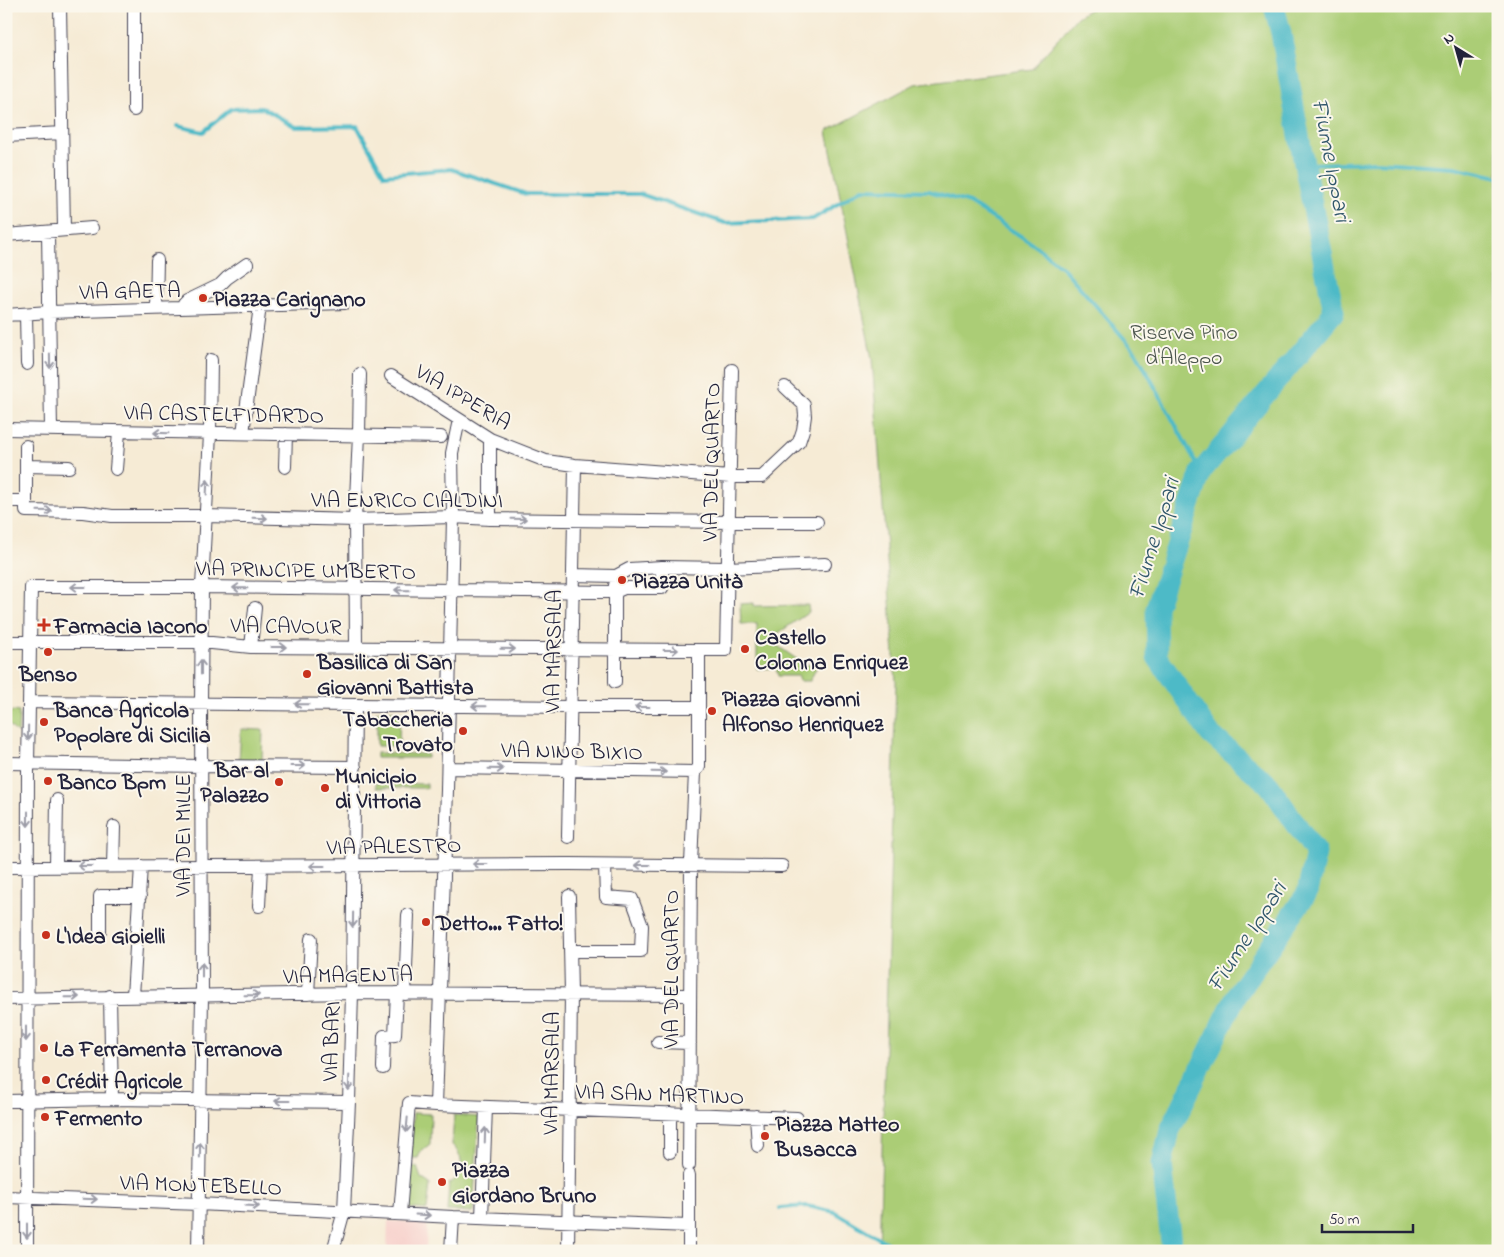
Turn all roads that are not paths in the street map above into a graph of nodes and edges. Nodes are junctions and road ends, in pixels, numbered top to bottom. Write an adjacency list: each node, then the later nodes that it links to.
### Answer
1 (60, 6): 4 (street)
2 (134, 6): 3 (street)
3 (134, 110)
4 (62, 132): 5 (street); 7 (street)
5 (6, 136)
6 (92, 228): 7 (street)
7 (64, 230): 8 (street)
8 (48, 232): 9 (street); 16 (street)
9 (6, 235)
10 (157, 260): 15 (street)
11 (247, 264): 14 (street)
12 (345, 303): 13 (street, VIA GAETA)
13 (260, 306): 14 (street, VIA GAETA); 30 (street)
14 (184, 308): 15 (street, VIA GAETA)
15 (156, 309): 16 (street, VIA GAETA)
16 (49, 312): 17 (street, VIA GAETA); 27 (street, one-way to 27)
17 (26, 314): 18 (street, VIA GAETA); 20 (street)
18 (6, 315)
19 (211, 360): 29 (street, VIA DEI MILLE)
20 (27, 364)
21 (732, 370): 41 (street, VIA DEL QUARTO)
22 (360, 374): 32 (street)
23 (392, 376): 25 (street, VIA IPPERIA)
24 (785, 387): 41 (street, VIA IPPERIA)
25 (459, 420): 34 (street, VIA IPPERIA); 45 (street)
26 (6, 429): 27 (street, VIA CASTELFIDARDO)
27 (51, 430): 28 (street, VIA CASTELFIDARDO)
28 (118, 432): 29 (street, VIA CASTELFIDARDO, one-way to 28); 40 (street)
29 (210, 434): 30 (street, VIA CASTELFIDARDO); 44 (street, VIA DEI MILLE, one-way to 29)
30 (243, 434): 31 (street, VIA CASTELFIDARDO)
31 (286, 434): 32 (street, VIA CASTELFIDARDO); 39 (street)
32 (359, 435): 33 (street, VIA CASTELFIDARDO); 47 (street)
33 (441, 437)
34 (490, 439): 36 (street, VIA IPPERIA); 46 (street)
35 (26, 446): 37 (street)
36 (575, 465): 41 (street, VIA IPPERIA); 48 (street, VIA MARSALA)
37 (26, 466): 38 (street); 43 (street)
38 (70, 467)
39 (285, 467)
40 (116, 469)
41 (730, 477): 49 (street, VIA DEL QUARTO)
42 (6, 502): 43 (street)
43 (26, 502): 44 (street, VIA ENRICO CIALDINI, one-way to 44)
44 (206, 516): 47 (street, VIA ENRICO CIALDINI, one-way to 47); 56 (street, VIA DEI MILLE)
45 (453, 517): 46 (street, VIA ENRICO CIALDINI); 47 (street, VIA ENRICO CIALDINI); 58 (street)
46 (490, 519): 48 (street, VIA ENRICO CIALDINI, one-way to 48)
47 (354, 520): 57 (street)
48 (573, 520): 49 (street, VIA ENRICO CIALDINI); 54 (street, VIA MARSALA)
49 (729, 522): 50 (street, VIA ENRICO CIALDINI); 53 (street, VIA DEL QUARTO)
50 (817, 522)
51 (825, 564): 53 (street)
52 (666, 567): 53 (street); 55 (street); 60 (street, VIA PRINCIPE UMBERTO)
53 (727, 568): 70 (street, VIA DEL QUARTO)
54 (573, 575): 55 (street); 59 (street, VIA MARSALA)
55 (616, 576): 60 (street)
56 (202, 587): 57 (street, VIA PRINCIPE UMBERTO, one-way to 56); 63 (street, VIA PRINCIPE UMBERTO, one-way to 63); 64 (street, VIA DEI MILLE)
57 (356, 590): 58 (street, VIA PRINCIPE UMBERTO, one-way to 57); 65 (street)
58 (451, 591): 59 (street, VIA PRINCIPE UMBERTO); 66 (street)
59 (573, 592): 60 (street, VIA PRINCIPE UMBERTO); 68 (street, VIA MARSALA)
60 (615, 595): 69 (street)
61 (255, 608): 67 (street)
62 (6, 642): 63 (street, VIA CAVOUR)
63 (34, 642): 64 (street, VIA CAVOUR); 72 (street)
64 (202, 642): 67 (street, VIA CAVOUR); 73 (street, VIA DEI MILLE, one-way to 64)
65 (355, 644): 66 (street, VIA CAVOUR); 67 (street, VIA CAVOUR, one-way to 65)
66 (453, 645): 68 (street, one-way to 68); 77 (street)
67 (251, 647)
68 (572, 650): 69 (street); 76 (street, VIA MARSALA)
69 (615, 650): 70 (street, one-way to 70); 71 (street)
70 (696, 650): 74 (street, VIA DEL QUARTO)
71 (615, 682)
72 (33, 702): 73 (street); 79 (street, one-way to 79)
73 (201, 703): 75 (street, one-way to 73); 80 (street, VIA DEI MILLE)
74 (695, 706): 76 (street, one-way to 76); 84 (street, VIA DEL QUARTO)
75 (353, 707): 77 (street); 81 (street, VIA BARI)
76 (571, 707): 77 (street, one-way to 77); 83 (street, VIA MARSALA)
77 (452, 708): 82 (street)
78 (6, 763): 79 (street)
79 (31, 766): 80 (street); 99 (street, one-way to 99)
80 (202, 766): 81 (street, one-way to 81); 94 (street, VIA DEI MILLE)
81 (355, 766): 96 (street, VIA BARI)
82 (448, 768): 83 (street, VIA NINO BIXIO, one-way to 83); 88 (street)
83 (570, 770): 84 (street, VIA NINO BIXIO, one-way to 84); 87 (street, VIA MARSALA)
84 (695, 772): 89 (street, VIA DEL QUARTO)
85 (56, 800): 91 (street)
86 (114, 826): 92 (street)
87 (568, 837)
88 (444, 864): 90 (street, VIA PALESTRO, one-way to 88); 96 (street, VIA PALESTRO); 109 (street)
89 (691, 864): 90 (street, VIA PALESTRO, one-way to 90); 97 (street, VIA PALESTRO); 115 (street, VIA DEL QUARTO)
90 (605, 865): 106 (street)
91 (56, 866): 92 (street, VIA PALESTRO, one-way to 91); 99 (street, VIA PALESTRO)
92 (113, 866): 93 (street, VIA PALESTRO)
93 (141, 866): 94 (street, VIA PALESTRO); 100 (street)
94 (202, 866): 95 (street, VIA PALESTRO); 114 (street, VIA DEI MILLE, one-way to 94)
95 (261, 866): 96 (street, VIA PALESTRO, one-way to 95); 102 (street)
96 (353, 866): 107 (street, VIA BARI, one-way to 107)
97 (782, 866)
98 (6, 867): 99 (street, VIA PALESTRO)
99 (28, 867): 116 (street)
100 (140, 896): 104 (street); 113 (street)
101 (569, 896): 106 (street, VIA MARSALA)
102 (259, 906)
103 (408, 915): 108 (street)
104 (100, 931)
105 (311, 940): 110 (street)
106 (570, 951): 111 (street, VIA MARSALA)
107 (352, 993): 108 (street, VIA MAGENTA); 110 (street, VIA MAGENTA); 126 (street, VIA BARI, one-way to 126)
108 (401, 993): 109 (street, VIA MAGENTA); 120 (street)
109 (441, 993): 111 (street, VIA MAGENTA); 123 (street)
110 (308, 994): 114 (street, VIA MAGENTA, one-way to 110)
111 (571, 994): 115 (street, VIA MAGENTA); 128 (street, VIA MARSALA)
112 (110, 996): 113 (street, VIA MAGENTA); 116 (street, VIA MAGENTA, one-way to 112); 122 (street)
113 (133, 996): 114 (street, VIA MAGENTA)
114 (202, 996): 125 (street, VIA DEI MILLE)
115 (689, 996): 119 (street, VIA DEL QUARTO)
116 (26, 998): 117 (street, VIA MAGENTA); 121 (street, one-way to 121)
117 (6, 999)
118 (658, 1042): 119 (street)
119 (690, 1044): 130 (street, VIA DEL QUARTO)
120 (383, 1068)
121 (27, 1100): 122 (street); 124 (street); 136 (street)
122 (112, 1100): 125 (street)
123 (436, 1100): 127 (street, VIA SAN MARTINO); 139 (street, VIA SAN MARTINO, one-way to 139)
124 (6, 1101)
125 (201, 1101): 126 (street, one-way to 125); 137 (street, VIA DEI MILLE, one-way to 125)
126 (349, 1102): 138 (street, VIA BARI)
127 (489, 1107): 128 (street, VIA SAN MARTINO); 140 (street, one-way to 127)
128 (570, 1110): 129 (street, VIA SAN MARTINO); 142 (street, VIA MARSALA)
129 (670, 1113): 130 (street, VIA SAN MARTINO); 134 (street)
130 (688, 1114): 131 (street, VIA SAN MARTINO); 143 (street, VIA DEL QUARTO)
131 (756, 1116): 132 (street, VIA SAN MARTINO); 133 (street)
132 (797, 1118)
133 (758, 1146)
134 (670, 1152)
135 (6, 1197): 136 (street, VIA MONTEBELLO)
136 (27, 1197): 137 (street, VIA MONTEBELLO, one-way to 137); 144 (street, one-way to 144)
137 (199, 1204): 138 (street, VIA MONTEBELLO, one-way to 138); 145 (street, VIA DEI MILLE)
138 (344, 1211): 139 (street, VIA MONTEBELLO); 146 (street, VIA BARI)
139 (397, 1214): 141 (street, VIA MONTEBELLO, one-way to 141)
140 (484, 1218): 141 (street, VIA MONTEBELLO); 142 (street)
141 (452, 1220): 147 (street)
142 (568, 1222): 143 (street); 148 (street, VIA MARSALA)
143 (689, 1226): 149 (street, VIA DEL QUARTO)
144 (27, 1251)
145 (198, 1251)
146 (333, 1251)
147 (451, 1251)
148 (568, 1251)
149 (689, 1251)

